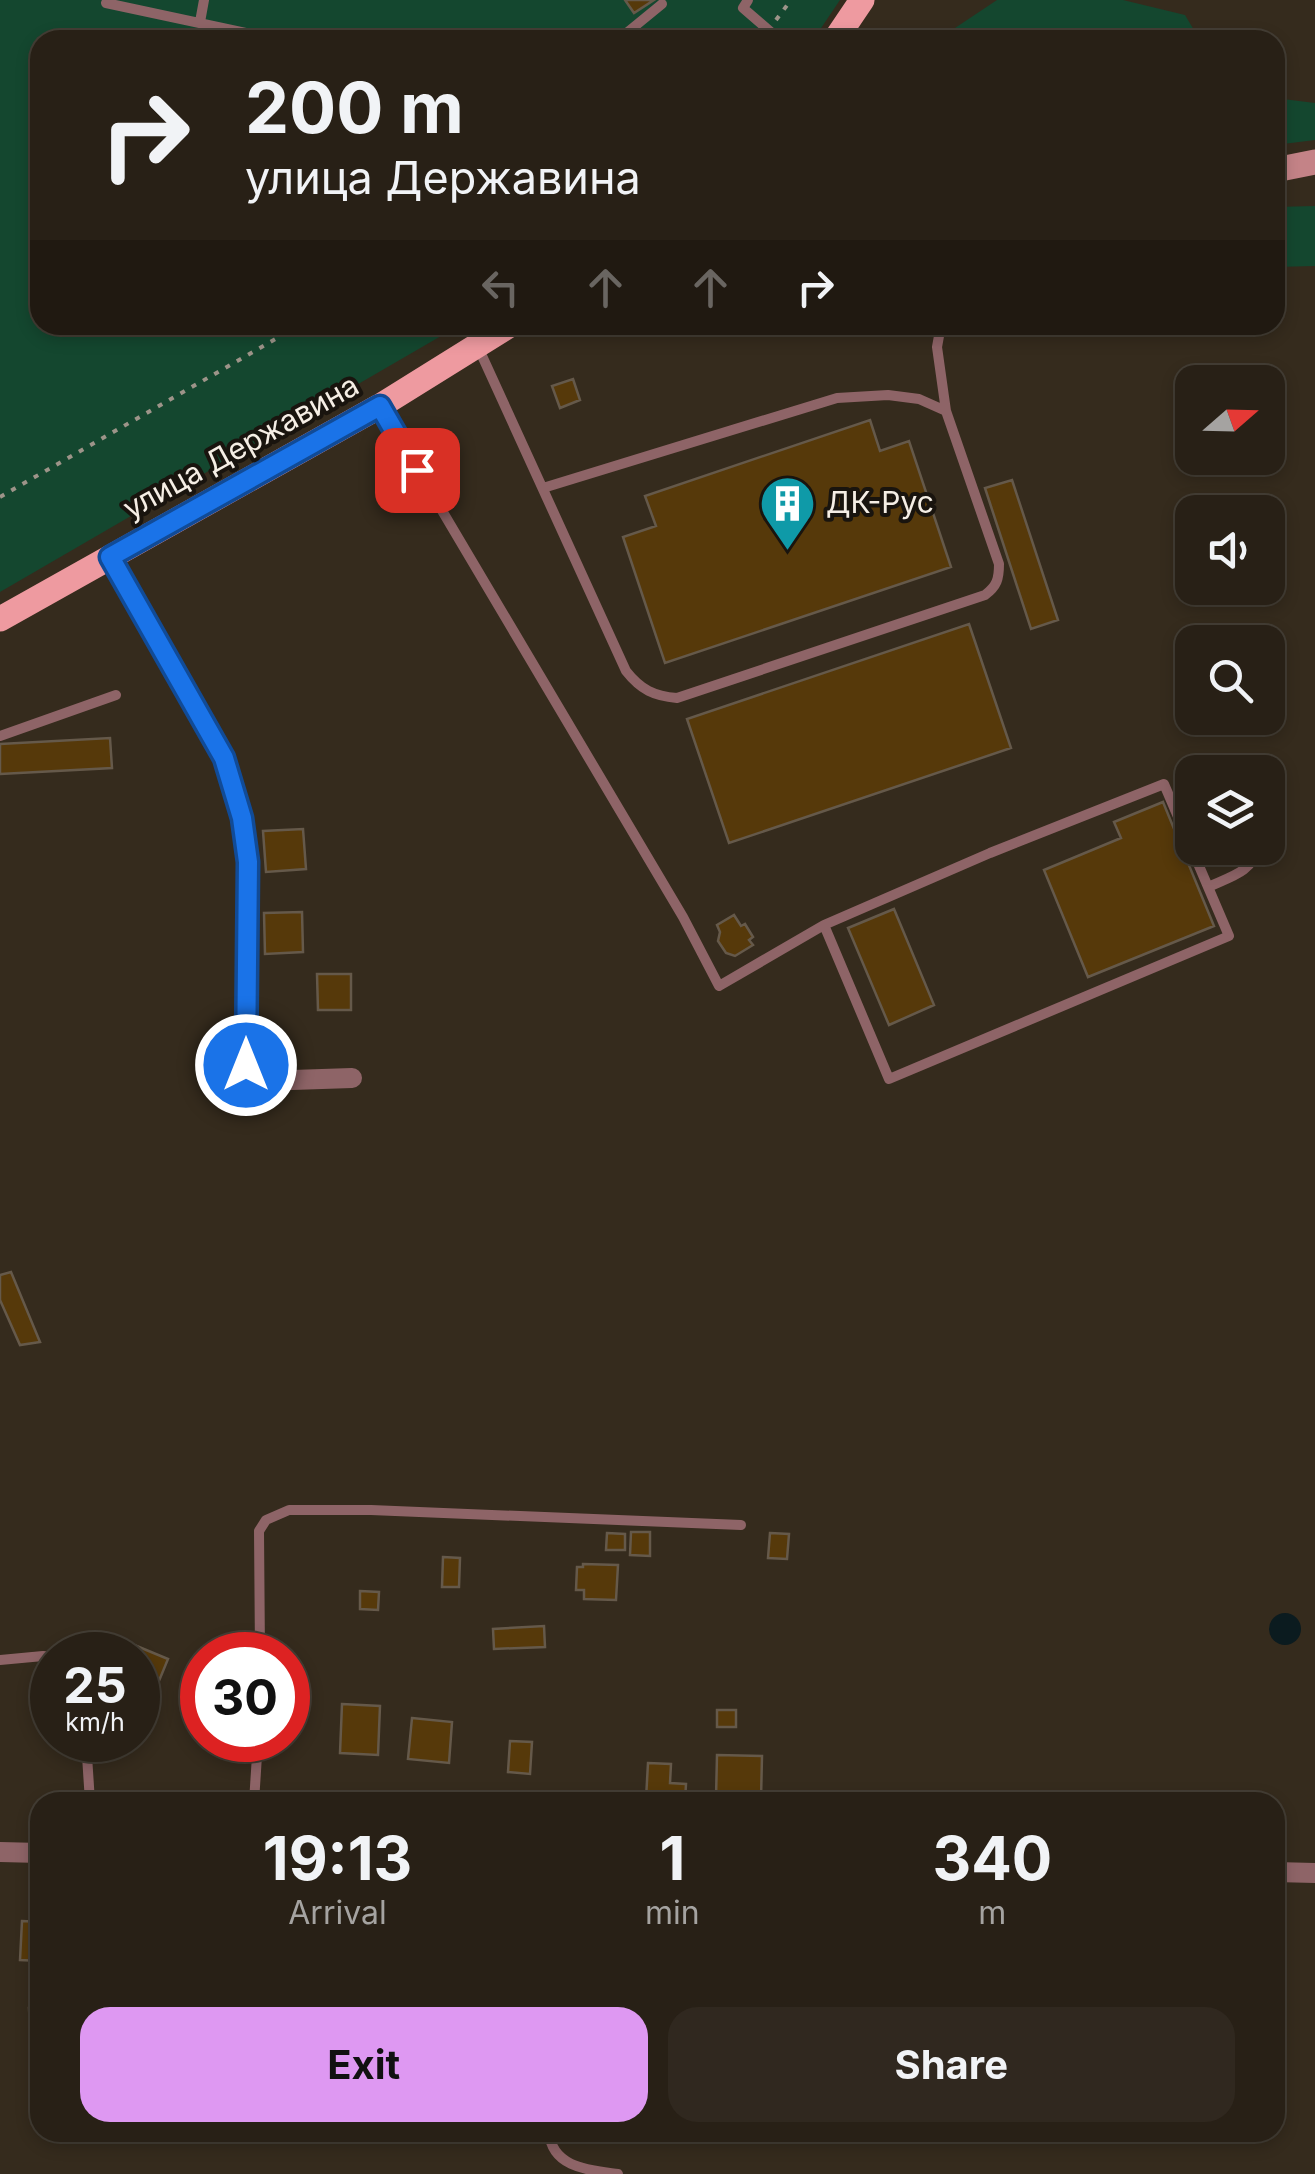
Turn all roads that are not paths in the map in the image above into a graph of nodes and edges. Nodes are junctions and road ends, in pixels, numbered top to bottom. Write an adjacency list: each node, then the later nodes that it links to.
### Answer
1 (204, 0): 6 (lane)
2 (748, 0): 9 (lane)
3 (862, 0): 10 (main road)
4 (106, 3): 6 (lane)
5 (662, 4): 8 (lane)
6 (200, 22): 7 (lane)
7 (236, 30)
8 (630, 30)
9 (768, 30)
10 (841, 30)
11 (1315, 162): 12 (street)
12 (1285, 168)
13 (495, 335): 15 (main road, улица Державина)
14 (939, 335): 17 (lane)
15 (478, 346): 16 (main road, улица Державина); 18 (lane)
16 (380, 406): 19 (main road, улица Державина); 27 (lane)
17 (946, 411): 18 (lane); 18 (lane)
18 (543, 488)
19 (110, 557): 20 (main road, улица Державина); 28 (street)
20 (0, 619)
21 (116, 696): 22 (lane)
22 (0, 736)
23 (1175, 808): 27 (lane)
24 (1199, 865): 26 (lane)
25 (1249, 865): 26 (lane)
26 (1208, 886): 27 (lane)
27 (824, 925)
28 (352, 1078)
29 (742, 1525): 30 (lane)
30 (260, 1632)
31 (30, 1657): 32 (lane)
32 (0, 1660)
33 (87, 1762): 35 (lane)
34 (257, 1762): 36 (lane)
35 (89, 1792)
36 (255, 1792)
37 (0, 1852): 38 (street)
38 (30, 1853)
39 (1285, 1872): 40 (street)
40 (1315, 1873)
41 (549, 2142): 42 (lane)
42 (618, 2174)

